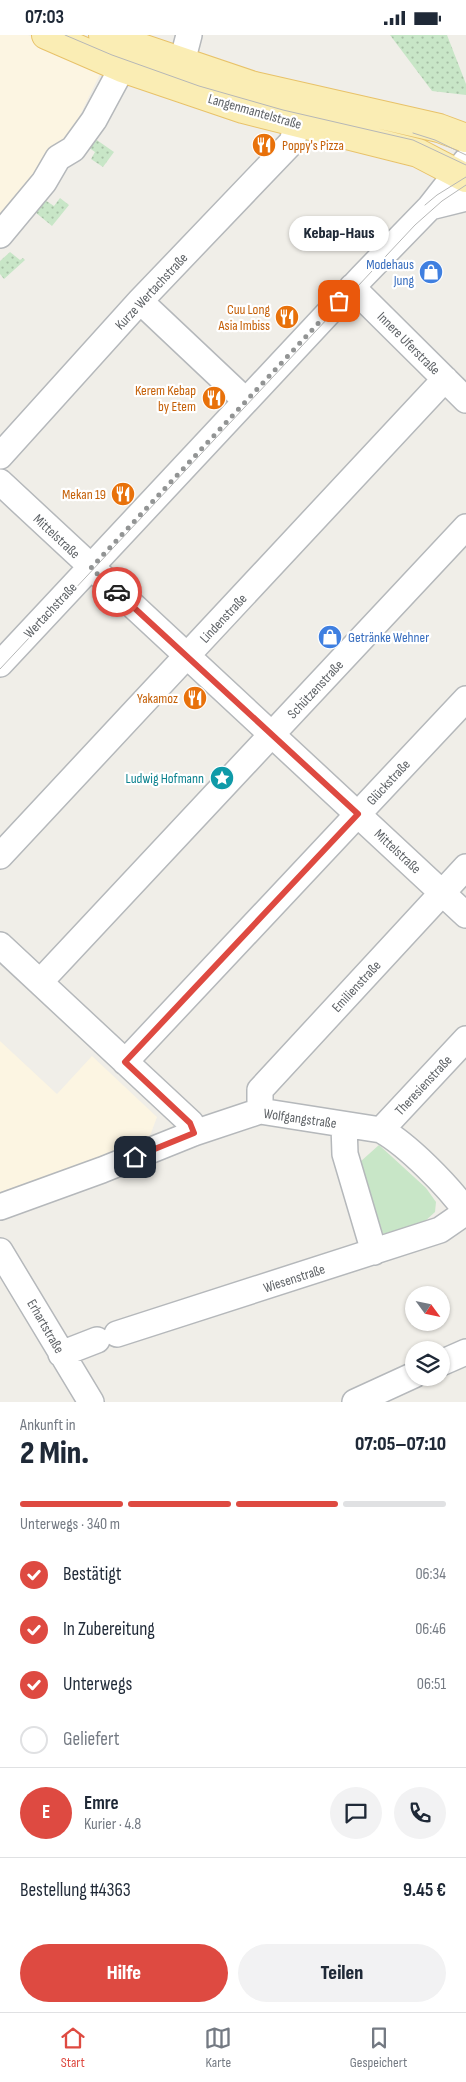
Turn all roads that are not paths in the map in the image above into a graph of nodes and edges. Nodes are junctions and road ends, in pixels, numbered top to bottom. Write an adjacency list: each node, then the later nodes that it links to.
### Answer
1 (46, 35): 5 (main road, Langenmantelstraße)
2 (103, 35): 4 (main road, Langenmantelstraße)
3 (189, 35): 4 (street)
4 (182, 62): 7 (main road, Langenmantelstraße)
5 (122, 68): 6 (main road, Langenmantelstraße); 11 (street)
6 (296, 124): 8 (main road, Langenmantelstraße); 13 (street, Kurze Wertachstraße)
7 (466, 139)
8 (463, 171): 10 (street, Wertachstraße)
9 (466, 198): 10 (street)
10 (430, 207): 12 (street, Wertachstraße)
11 (0, 235)
12 (352, 287): 14 (street, Innere Uferstraße); 16 (street, Wertachstraße)
13 (140, 301): 16 (street); 17 (street, Kurze Wertachstraße)
14 (445, 379): 15 (street, Innere Uferstraße); 21 (street, Lindenstraße)
15 (466, 400)
16 (246, 401): 20 (street, Wertachstraße)
17 (0, 456)
18 (0, 482): 20 (street, Mittelstraße)
19 (466, 527): 24 (street, Schützenstraße)
20 (91, 568): 21 (street, Mittelstraße); 22 (street, Wertachstraße)
21 (188, 657): 24 (street, Mittelstraße); 26 (street, Lindenstraße)
22 (0, 664)
23 (466, 699): 25 (street, Glückstraße)
24 (273, 735): 25 (street, Mittelstraße); 31 (street, Schützenstraße)
25 (358, 814): 28 (street, Mittelstraße); 33 (street, Glückstraße)
26 (0, 856)
27 (466, 867): 28 (street, Emilienstraße)
28 (442, 892): 29 (street, Mittelstraße); 34 (street, Emilienstraße)
29 (466, 915)
30 (0, 945): 31 (street)
31 (40, 982): 33 (street)
32 (466, 1039): 36 (street, Theresienstraße)
33 (125, 1062): 37 (street)
34 (260, 1111): 35 (street, Wolfgangstraße); 37 (street, Wolfgangstraße)
35 (344, 1125): 36 (street, Wolfgangstraße); 41 (street)
36 (381, 1130): 39 (street, Wolfgangstraße)
37 (194, 1133): 38 (street)
38 (0, 1207)
39 (466, 1212): 41 (street, Wiesenstraße)
40 (0, 1251): 43 (street, Erhartstraße)
41 (374, 1253): 43 (street, Wiesenstraße)
42 (466, 1352): 44 (street)
43 (62, 1353): 46 (street, Erhartstraße)
44 (450, 1359)
45 (405, 1379): 47 (street)
46 (91, 1402)
47 (355, 1402)

